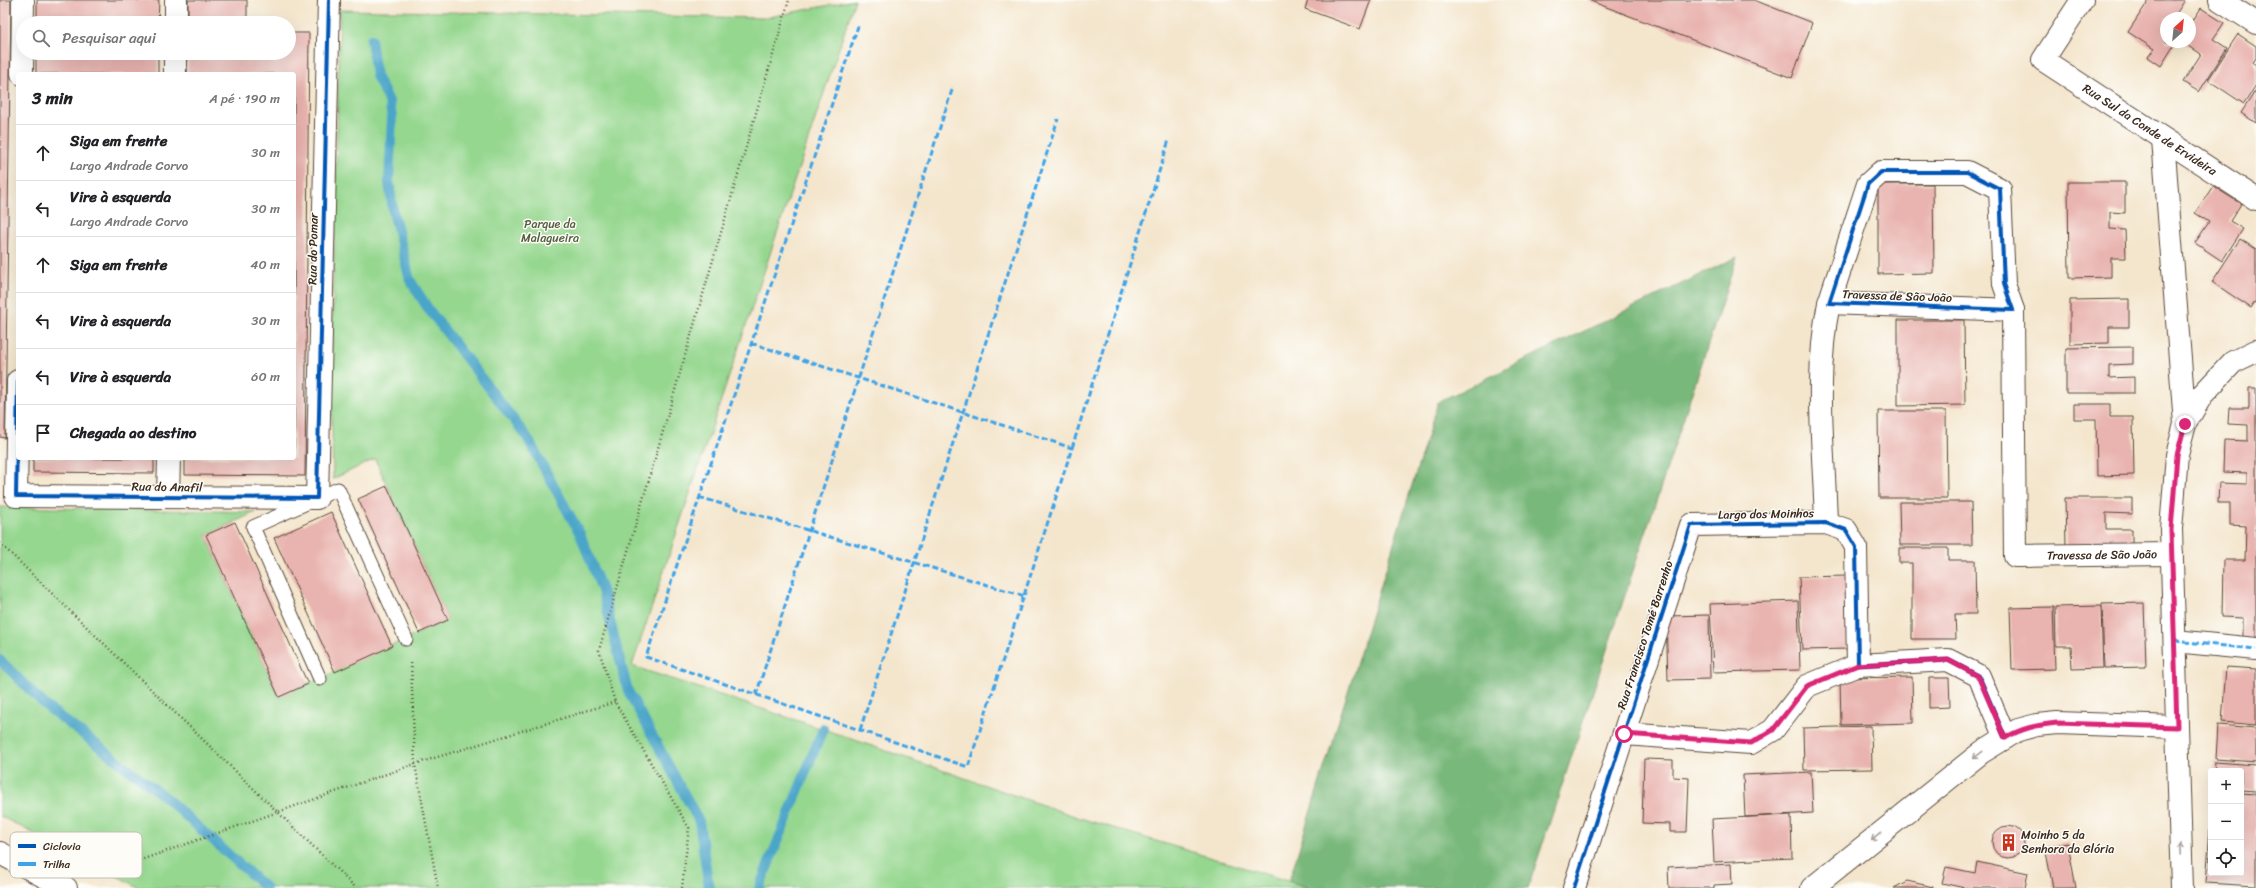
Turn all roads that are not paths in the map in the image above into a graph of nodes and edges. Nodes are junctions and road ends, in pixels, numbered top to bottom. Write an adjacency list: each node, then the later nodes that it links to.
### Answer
1 (23, 0): 6 (street)
2 (176, 0): 7 (street)
3 (329, 0): 22 (street, Rua do Pomar)
4 (2082, 0): 13 (street, Rua Sul da Conde de Ervideira)
5 (2220, 0): 8 (street)
6 (23, 16)
7 (176, 16)
8 (2256, 23)
9 (22, 60): 11 (street)
10 (175, 60): 12 (street)
11 (22, 72)
12 (175, 72)
13 (2163, 138): 14 (street, Rua Sul da Conde de Ervideira); 18 (street)
14 (2256, 199)
15 (1829, 304): 16 (street, Travessa de São João); 16 (street, Travessa de São João); 23 (street)
16 (2013, 310): 25 (street, Travessa de São João)
17 (2256, 351): 18 (street)
18 (2185, 424): 25 (street)
19 (17, 460): 21 (street, Rua do Anafil)
20 (169, 460): 21 (street)
21 (168, 497): 22 (street, Rua do Anafil)
22 (317, 498): 26 (lane); 30 (lane)
23 (1826, 523): 24 (street, Largo dos Moinhos); 29 (street, Largo dos Moinhos)
24 (1691, 525): 32 (street, Rua Francisco Tomé Barrenho)
25 (2172, 554): 27 (street)
26 (406, 639)
27 (2175, 641): 28 (street); 31 (street)
28 (2256, 649)
29 (1858, 665): 32 (street); 33 (street)
30 (320, 678)
31 (2177, 727): 33 (street); 40 (street, one-way to 31)
32 (1624, 734): 38 (street, Rua Francisco Tomé Barrenho)
33 (2005, 738): 39 (street, one-way to 39)
34 (0, 853): 35 (street)
35 (10, 858)
36 (47, 878): 37 (street)
37 (66, 888)
38 (1574, 888)
39 (1813, 888)
40 (2182, 888)

